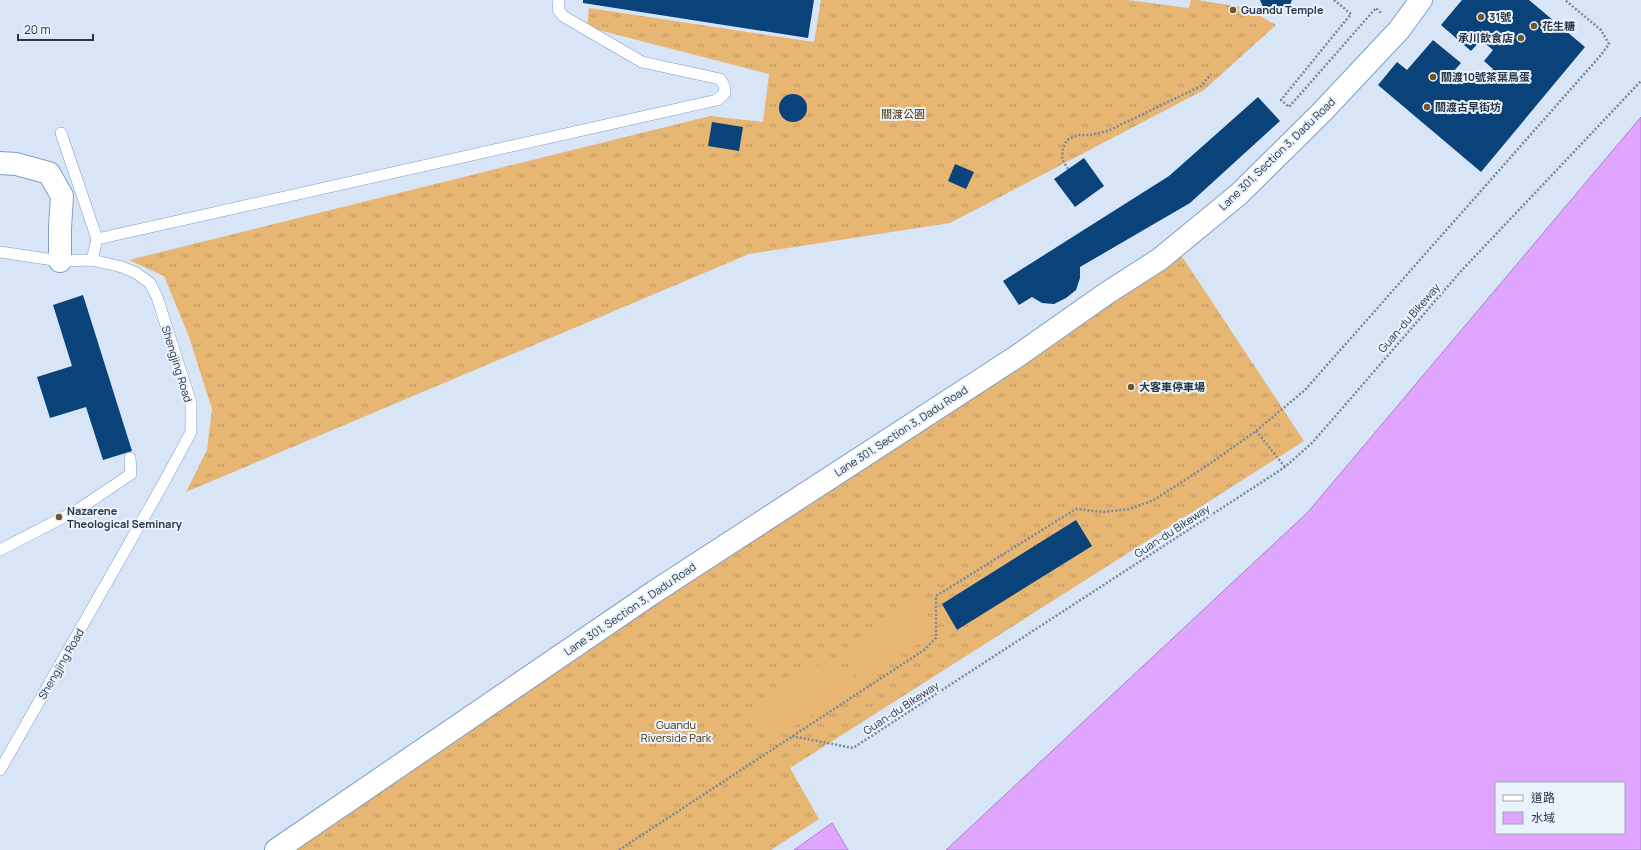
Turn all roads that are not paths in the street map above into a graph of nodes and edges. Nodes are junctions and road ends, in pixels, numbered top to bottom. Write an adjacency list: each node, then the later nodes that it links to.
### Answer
1 (559, 0): 5 (lane)
2 (1421, 0): 12 (street, Lane 301, Section 3, Dadu Road)
3 (61, 133): 5 (lane)
4 (0, 163): 8 (street)
5 (97, 238): 7 (lane)
6 (0, 252): 8 (lane, Shengjing Road)
7 (92, 260): 8 (lane, Shengjing Road); 11 (lane, Shengjing Road)
8 (60, 261)
9 (130, 458): 10 (lane)
10 (0, 550)
11 (0, 770)
12 (276, 850)

